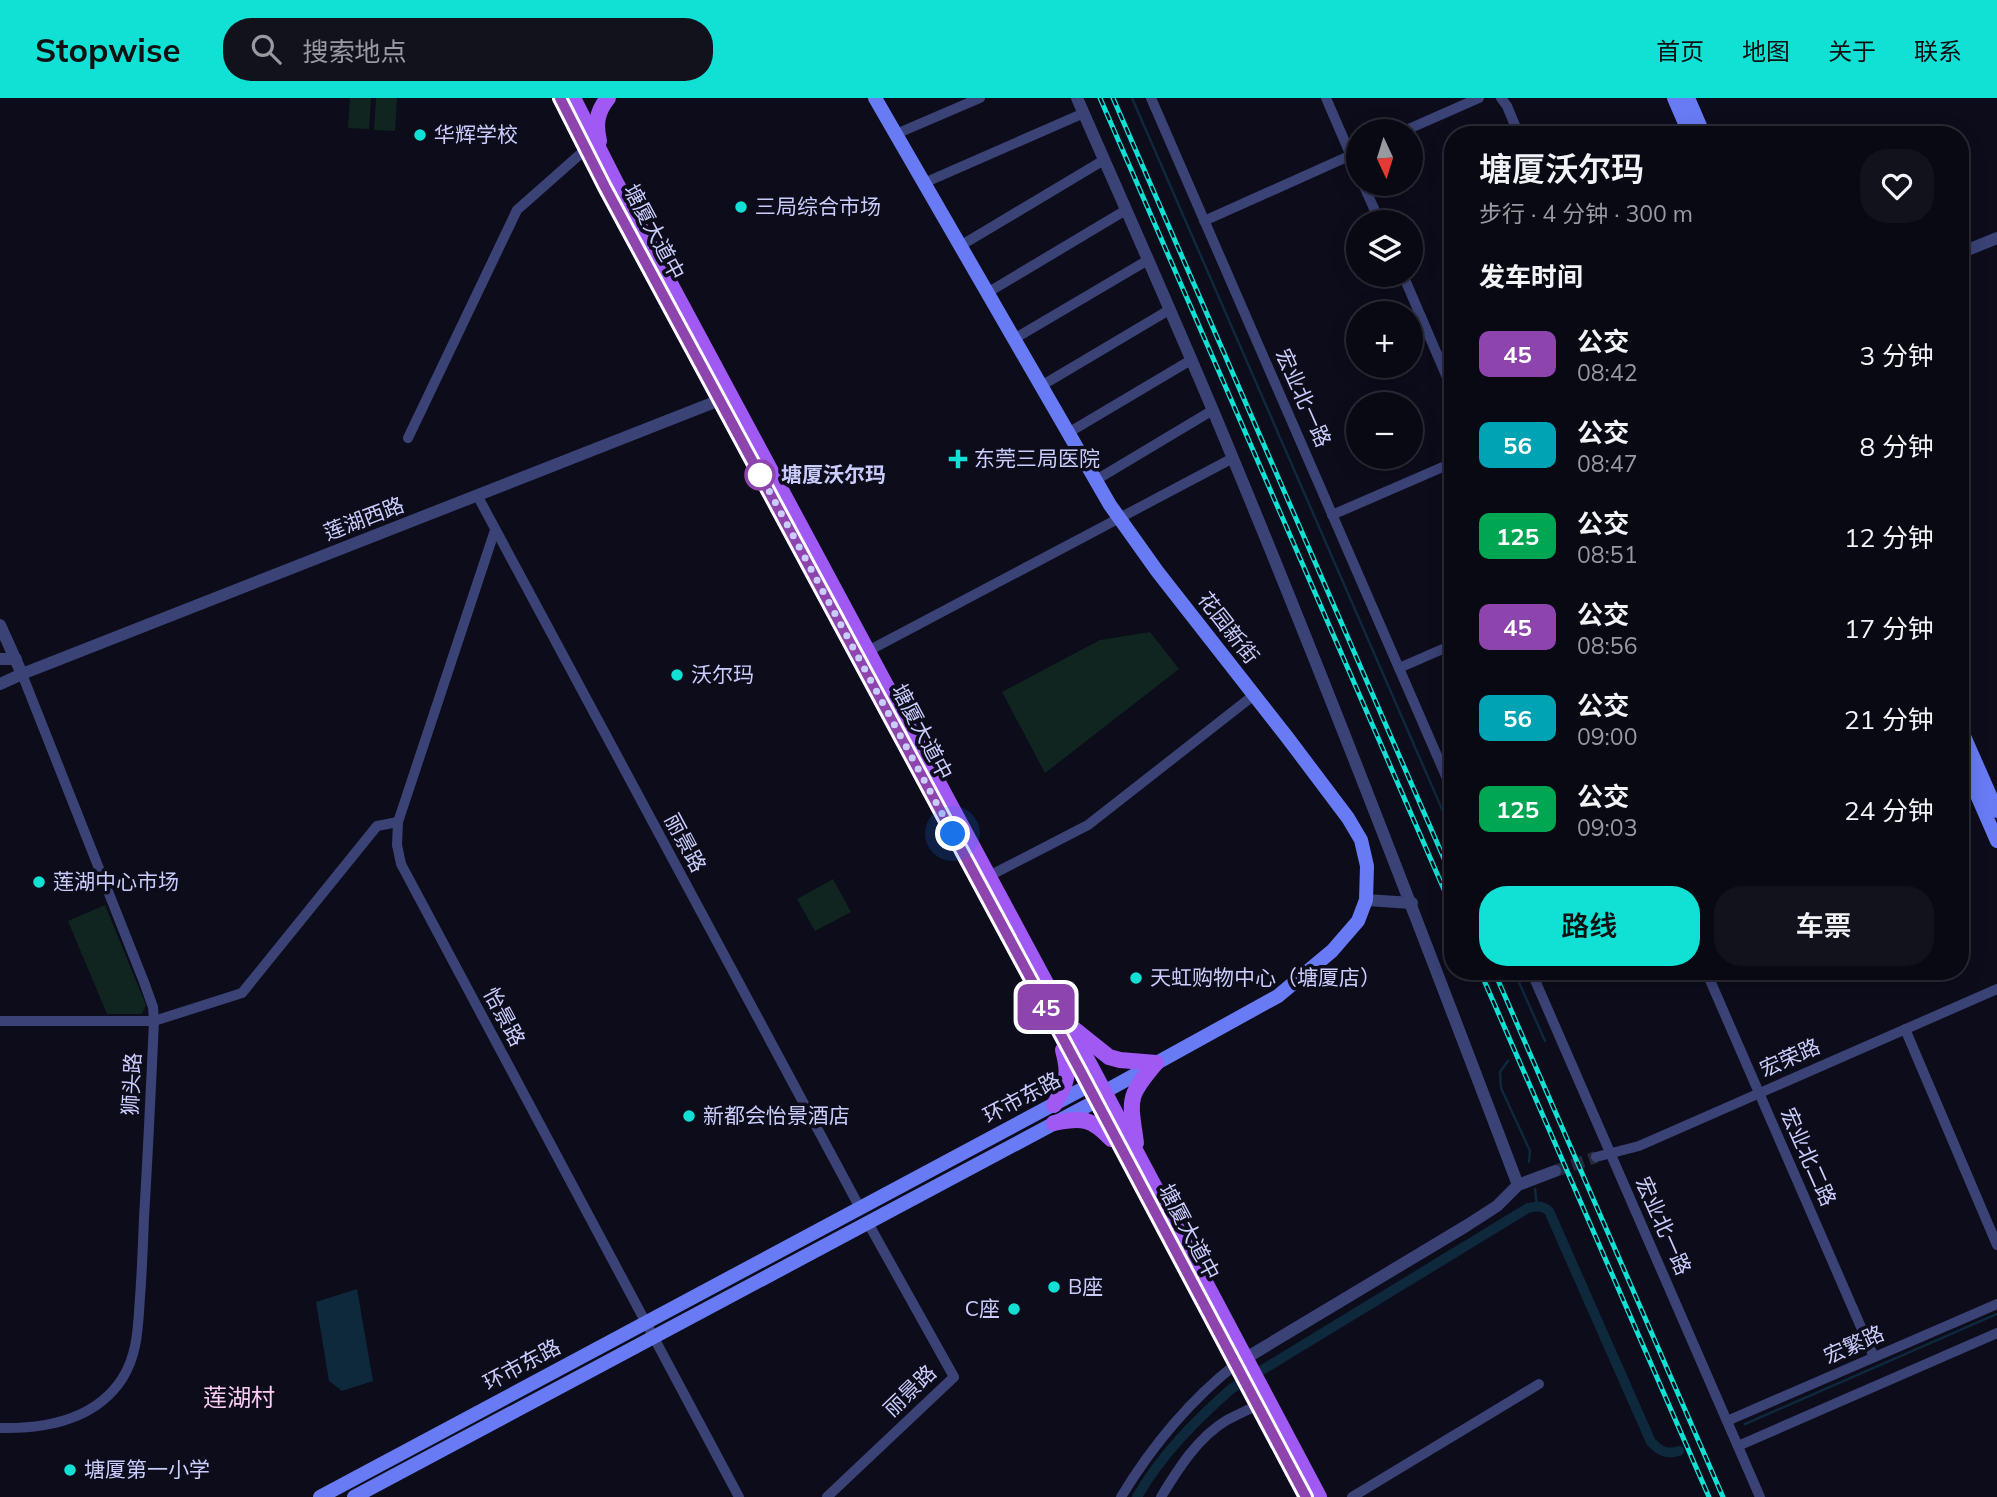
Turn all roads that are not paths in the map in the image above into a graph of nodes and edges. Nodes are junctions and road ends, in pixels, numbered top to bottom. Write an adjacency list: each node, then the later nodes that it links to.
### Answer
1 (608, 98): 20 (main road)
2 (875, 98): 17 (main road, 花园新街)
3 (980, 98): 17 (street)
4 (1077, 98): 12 (street)
5 (1151, 98): 25 (street, 宏业北一路)
6 (1326, 98): 18 (street)
7 (1479, 98): 13 (street)
8 (1501, 98): 14 (street)
9 (1674, 98): 15 (main road)
10 (1688, 98): 16 (main road)
11 (571, 99): 19 (main road, 塘厦大道中); 20 (main road, 塘厦大道中)
12 (1084, 113): 22 (street); 23 (street)
13 (1423, 123)
14 (1515, 126)
15 (1686, 126)
16 (1700, 126)
17 (896, 134): 23 (main road, 花园新街)
18 (1346, 138)
19 (586, 149): 37 (main road, 塘厦大道中); 40 (street)
20 (603, 157): 50 (main road, 塘厦大道中)
21 (1346, 158): 25 (street)
22 (1104, 160): 24 (street); 27 (street)
23 (924, 183): 27 (main road, 花园新街)
24 (1126, 210): 29 (street); 31 (street)
25 (1204, 220): 45 (street, 宏业北一路)
26 (1997, 238): 28 (street)
27 (960, 246): 31 (main road, 花园新街)
28 (1969, 249)
29 (1148, 260): 32 (street); 33 (street)
30 (1408, 287): 35 (street)
31 (987, 292): 33 (main road, 花园新街)
32 (1169, 310): 34 (street); 36 (street)
33 (1014, 340): 36 (main road, 花园新街)
34 (1191, 360): 38 (street); 39 (street)
35 (1444, 370)
36 (1041, 386): 39 (main road, 花园新街)
37 (720, 400): 44 (street, 莲湖西路); 71 (main road, 塘厦大道中)
38 (1213, 410): 41 (street); 43 (street)
39 (1068, 433): 43 (main road, 花园新街)
40 (408, 438)
41 (1233, 458): 46 (street); 65 (street)
42 (1444, 466): 45 (street)
43 (1096, 480): 46 (main road, 花园新街)
44 (477, 495): 47 (street, 丽景路); 54 (street, 莲湖西路)
45 (1332, 514): 53 (street, 宏业北一路)
46 (1119, 518): 50 (street); 56 (main road, 花园新街)
47 (495, 530): 61 (street, 怡景路); 83 (street, 丽景路)
48 (0, 625): 52 (street)
49 (1444, 648): 53 (street)
50 (868, 651): 63 (main road, 塘厦大道中)
51 (0, 659): 52 (street)
52 (16, 659): 54 (street)
53 (1399, 668): 58 (street, 宏业北一路)
54 (22, 674): 55 (street, 莲湖西路); 70 (street, 狮头路)
55 (0, 684)
56 (1254, 695): 63 (street); 64 (main road, 花园新街)
57 (1969, 747): 60 (main road)
58 (1444, 772)
59 (1969, 777): 62 (main road)
60 (1997, 811)
61 (398, 822): 70 (street); 87 (street, 怡景路)
62 (1997, 841)
63 (989, 876): 71 (main road, 塘厦大道中)
64 (1366, 900): 65 (street); 73 (main road, 花园新街)
65 (1412, 903): 82 (street)
66 (1535, 980): 78 (street, 宏业北一路)
67 (1710, 980): 75 (street, 宏业北二路)
68 (1997, 989): 72 (street, 宏荣路)
69 (0, 1021): 70 (street)
70 (154, 1021): 95 (street, 狮头路)
71 (1062, 1026): 73 (main road); 74 (main road, 塘厦大道中); 76 (main road)
72 (1905, 1029): 75 (street, 宏荣路); 85 (street)
73 (1156, 1063): 74 (main road, 花园新街); 79 (main road)
74 (1096, 1093): 76 (main road, 环市东路); 77 (main road, 环市东路); 79 (main road, 塘厦大道中)
75 (1759, 1093): 78 (street, 宏荣路); 90 (street, 宏业北二路)
76 (1054, 1105): 83 (main road, 环市东路)
77 (1054, 1123): 79 (main road); 84 (main road, 环市东路)
78 (1611, 1153): 80 (street, 宏荣路); 94 (street, 宏业北一路)
79 (1132, 1156): 91 (main road, 塘厦大道中)
80 (1597, 1157)
81 (1555, 1171): 82 (street)
82 (1518, 1185): 91 (street)
83 (860, 1208): 87 (main road, 环市东路)
84 (868, 1223): 89 (main road, 环市东路); 100 (street, 丽景路)
85 (1997, 1245)
86 (1997, 1304): 90 (street, 宏繁路)
87 (647, 1322): 89 (street, 怡景路); 97 (main road, 环市东路)
88 (1997, 1332): 96 (street)
89 (654, 1337): 98 (main road, 环市东路); 99 (street, 怡景路)
90 (1874, 1357): 94 (street, 宏繁路)
91 (1243, 1365): 93 (main road, 塘厦大道中); 101 (street)
92 (1539, 1384): 105 (street)
93 (1258, 1398): 102 (street); 103 (main road, 塘厦大道中); 104 (main road, 塘厦大道中)
94 (1727, 1421): 96 (street, 宏业北一路)
95 (0, 1428)
96 (1738, 1446): 106 (street, 宏业北一路)
97 (320, 1497)
98 (355, 1497)
99 (739, 1497)
100 (828, 1497)
101 (1121, 1497)
102 (1161, 1497)
103 (1306, 1497)
104 (1319, 1497)
105 (1352, 1497)
106 (1760, 1497)

